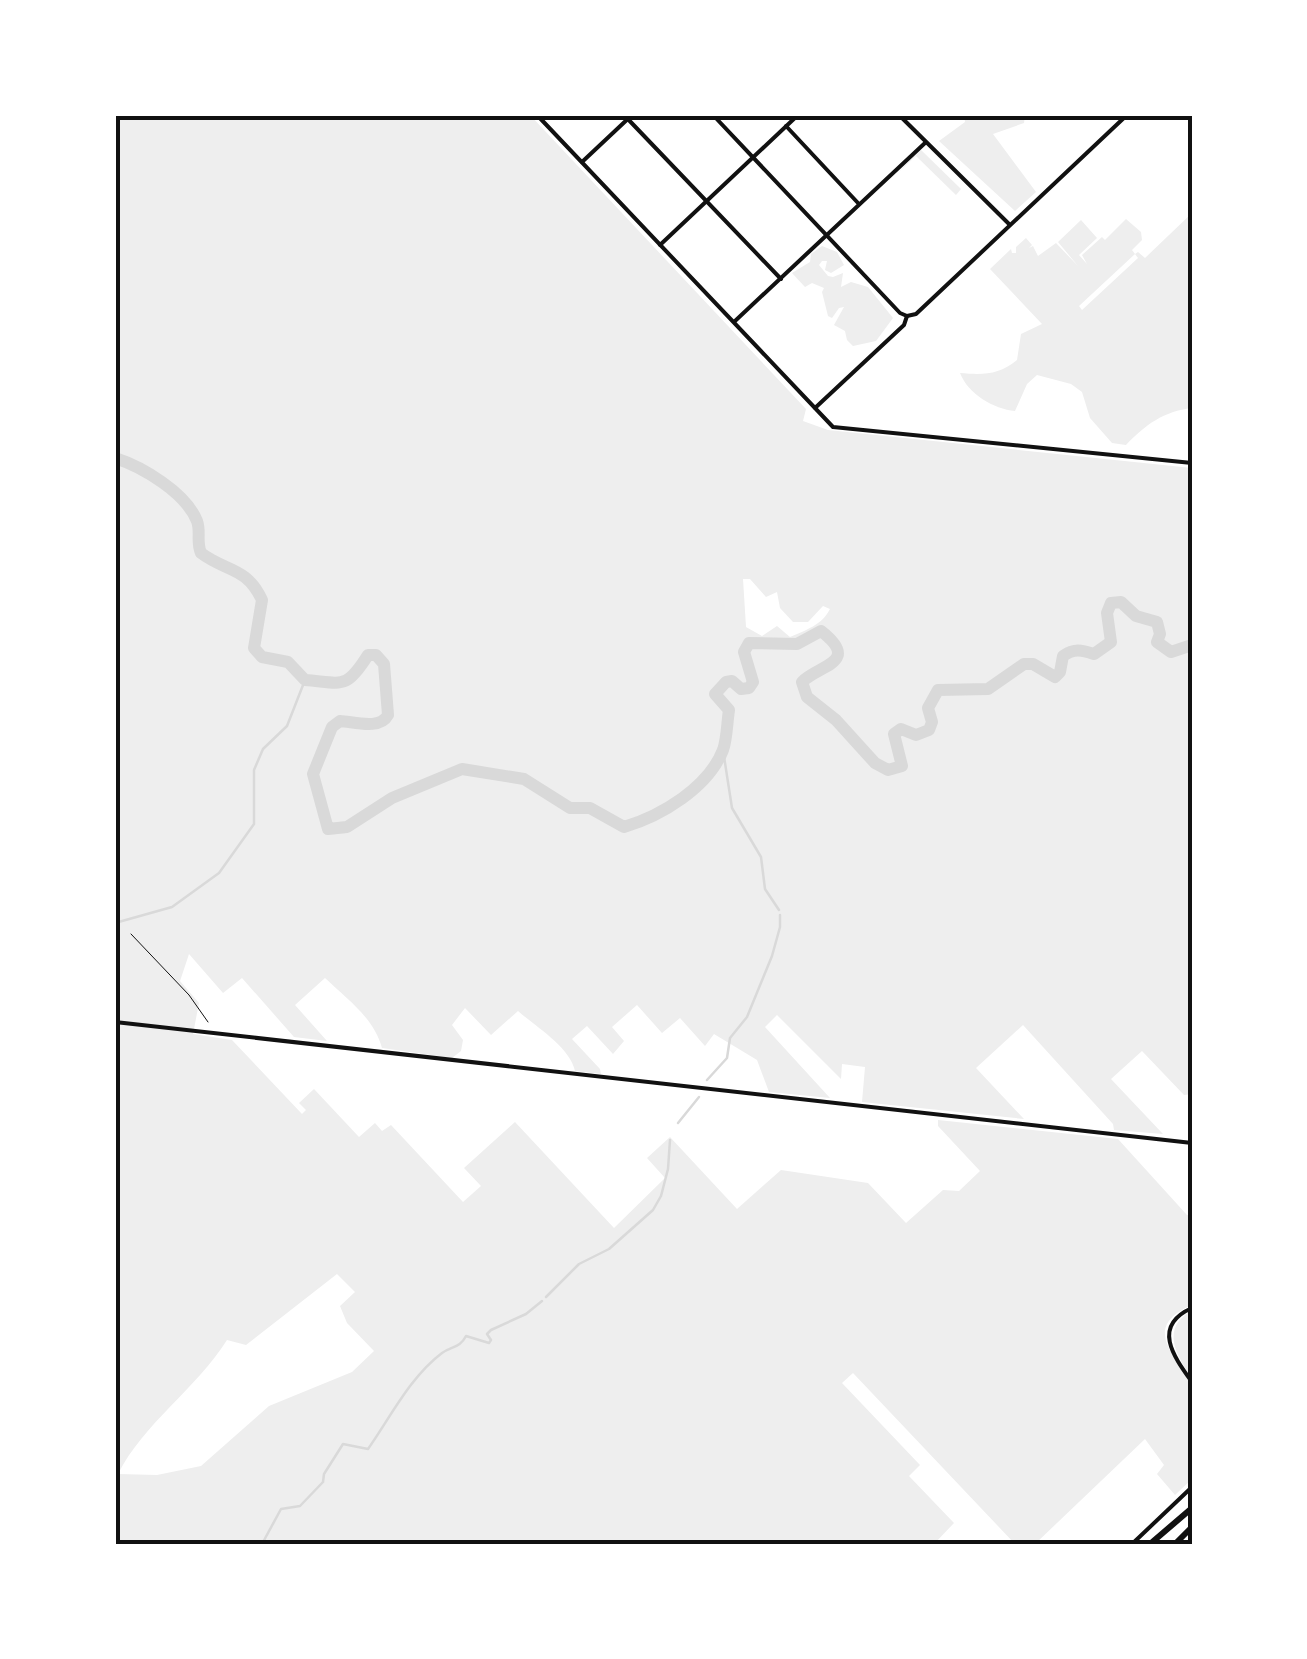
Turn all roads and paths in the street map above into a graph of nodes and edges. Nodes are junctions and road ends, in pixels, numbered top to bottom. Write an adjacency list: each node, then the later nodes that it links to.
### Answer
1 (537, 115): 10 (street)
2 (712, 115): 9 (street)
3 (798, 115): 7 (street)
4 (899, 115): 8 (street)
5 (1126, 115): 13 (street)
6 (628, 116): 10 (street); 11 (street)
7 (786, 126): 9 (street); 12 (street)
8 (925, 142): 12 (street); 13 (street)
9 (753, 158): 11 (street); 14 (street)
10 (582, 162): 15 (street)
11 (706, 201): 15 (street); 16 (street)
12 (860, 205): 14 (street)
13 (1010, 225): 17 (street)
14 (827, 236): 16 (street); 17 (street)
15 (660, 245): 18 (street)
16 (780, 279): 18 (street)
17 (907, 316): 19 (street)
18 (734, 323): 19 (street)
19 (815, 408): 20 (street)
20 (1192, 463)
21 (131, 934): 23 (path)
22 (115, 1022): 24 (street)
23 (208, 1022)
24 (1192, 1143)
25 (1192, 1308): 26 (street)
26 (1192, 1382)
27 (1192, 1487): 30 (street)
28 (1192, 1508): 31 (highway)
29 (1192, 1528): 32 (highway)
30 (1132, 1544)
31 (1150, 1544)
32 (1174, 1544)

